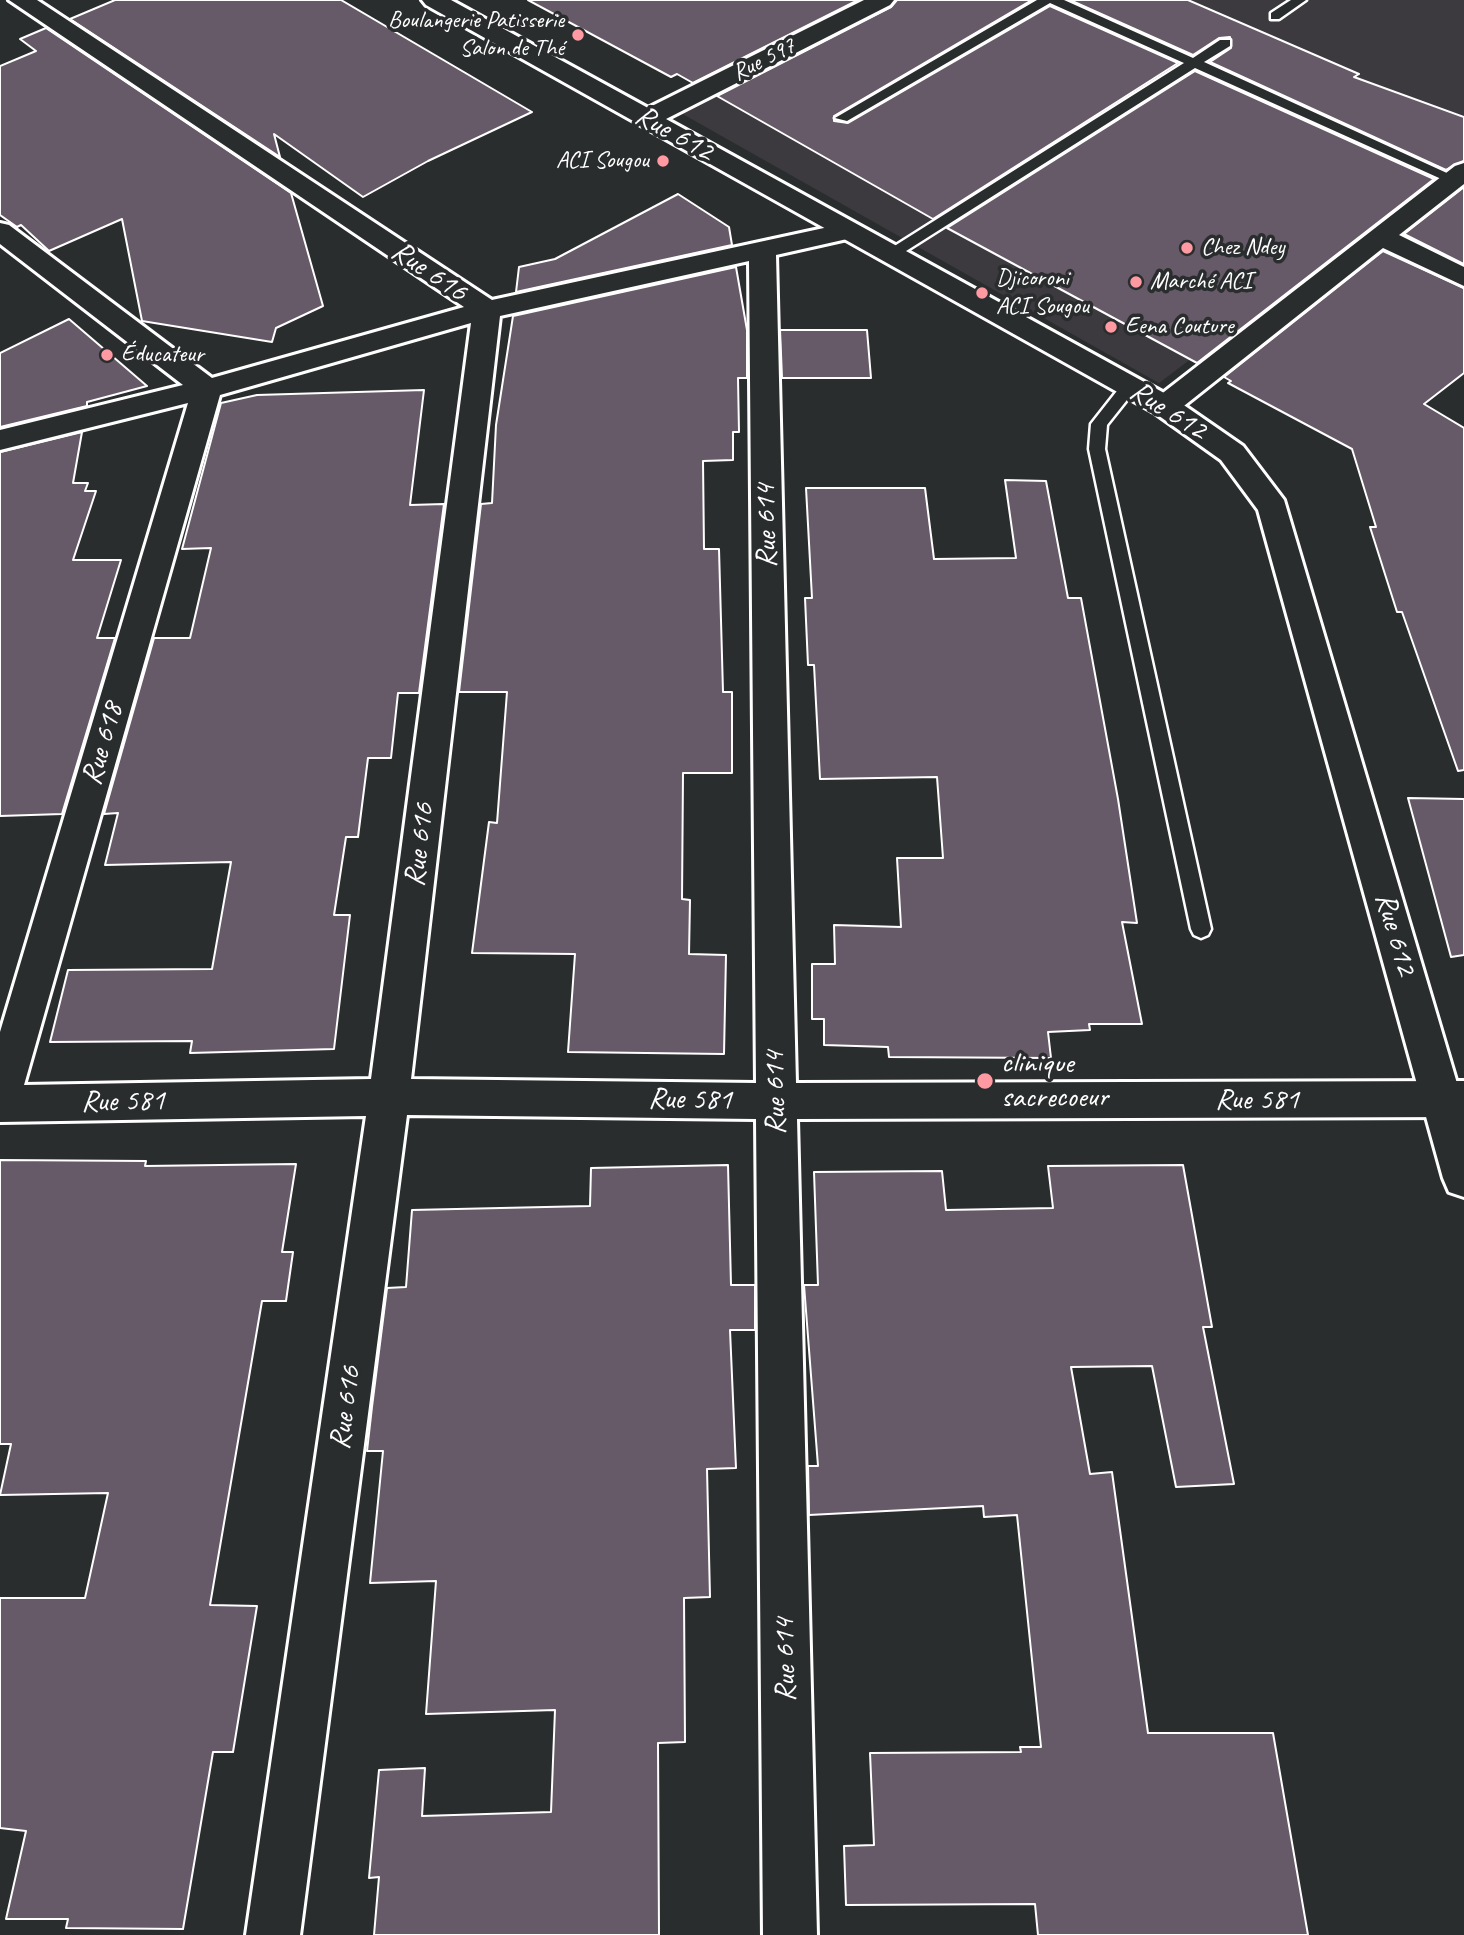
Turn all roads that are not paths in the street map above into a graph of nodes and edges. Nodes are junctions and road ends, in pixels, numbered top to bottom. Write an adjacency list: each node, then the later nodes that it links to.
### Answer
1 (21, 0): 19 (street, Rue 616)
2 (434, 0): 11 (street, Rue 612)
3 (1046, 0): 10 (lane)
4 (1054, 0): 9 (lane)
5 (1300, 0): 7 (lane)
6 (875, 1): 11 (street, Rue 597)
7 (1275, 16)
8 (1225, 43): 9 (lane)
9 (1197, 63): 12 (lane); 17 (lane)
10 (842, 118)
11 (646, 119): 14 (street, Rue 612)
12 (1459, 175): 15 (street)
13 (0, 231): 21 (street)
14 (847, 231): 16 (street); 17 (street, Rue 612)
15 (1381, 237): 18 (street); 22 (street)
16 (762, 252): 19 (street); 27 (street, Rue 614)
17 (890, 255): 20 (street, Rue 612)
18 (1464, 278)
19 (487, 310): 21 (street); 25 (street, Rue 616)
20 (1130, 386): 22 (street, Rue 612); 24 (lane)
21 (207, 389): 23 (street); 28 (street, Rue 618)
22 (1165, 406): 26 (street, Rue 612)
23 (0, 440)
24 (1201, 929)
25 (389, 1097): 27 (street, Rue 581); 28 (street, Rue 581); 30 (street, Rue 616)
26 (1453, 1099): 27 (street, Rue 581); 29 (street, Rue 612)
27 (776, 1101): 31 (street, Rue 614)
28 (0, 1102)
29 (1464, 1178)
30 (273, 1935)
31 (790, 1935)

